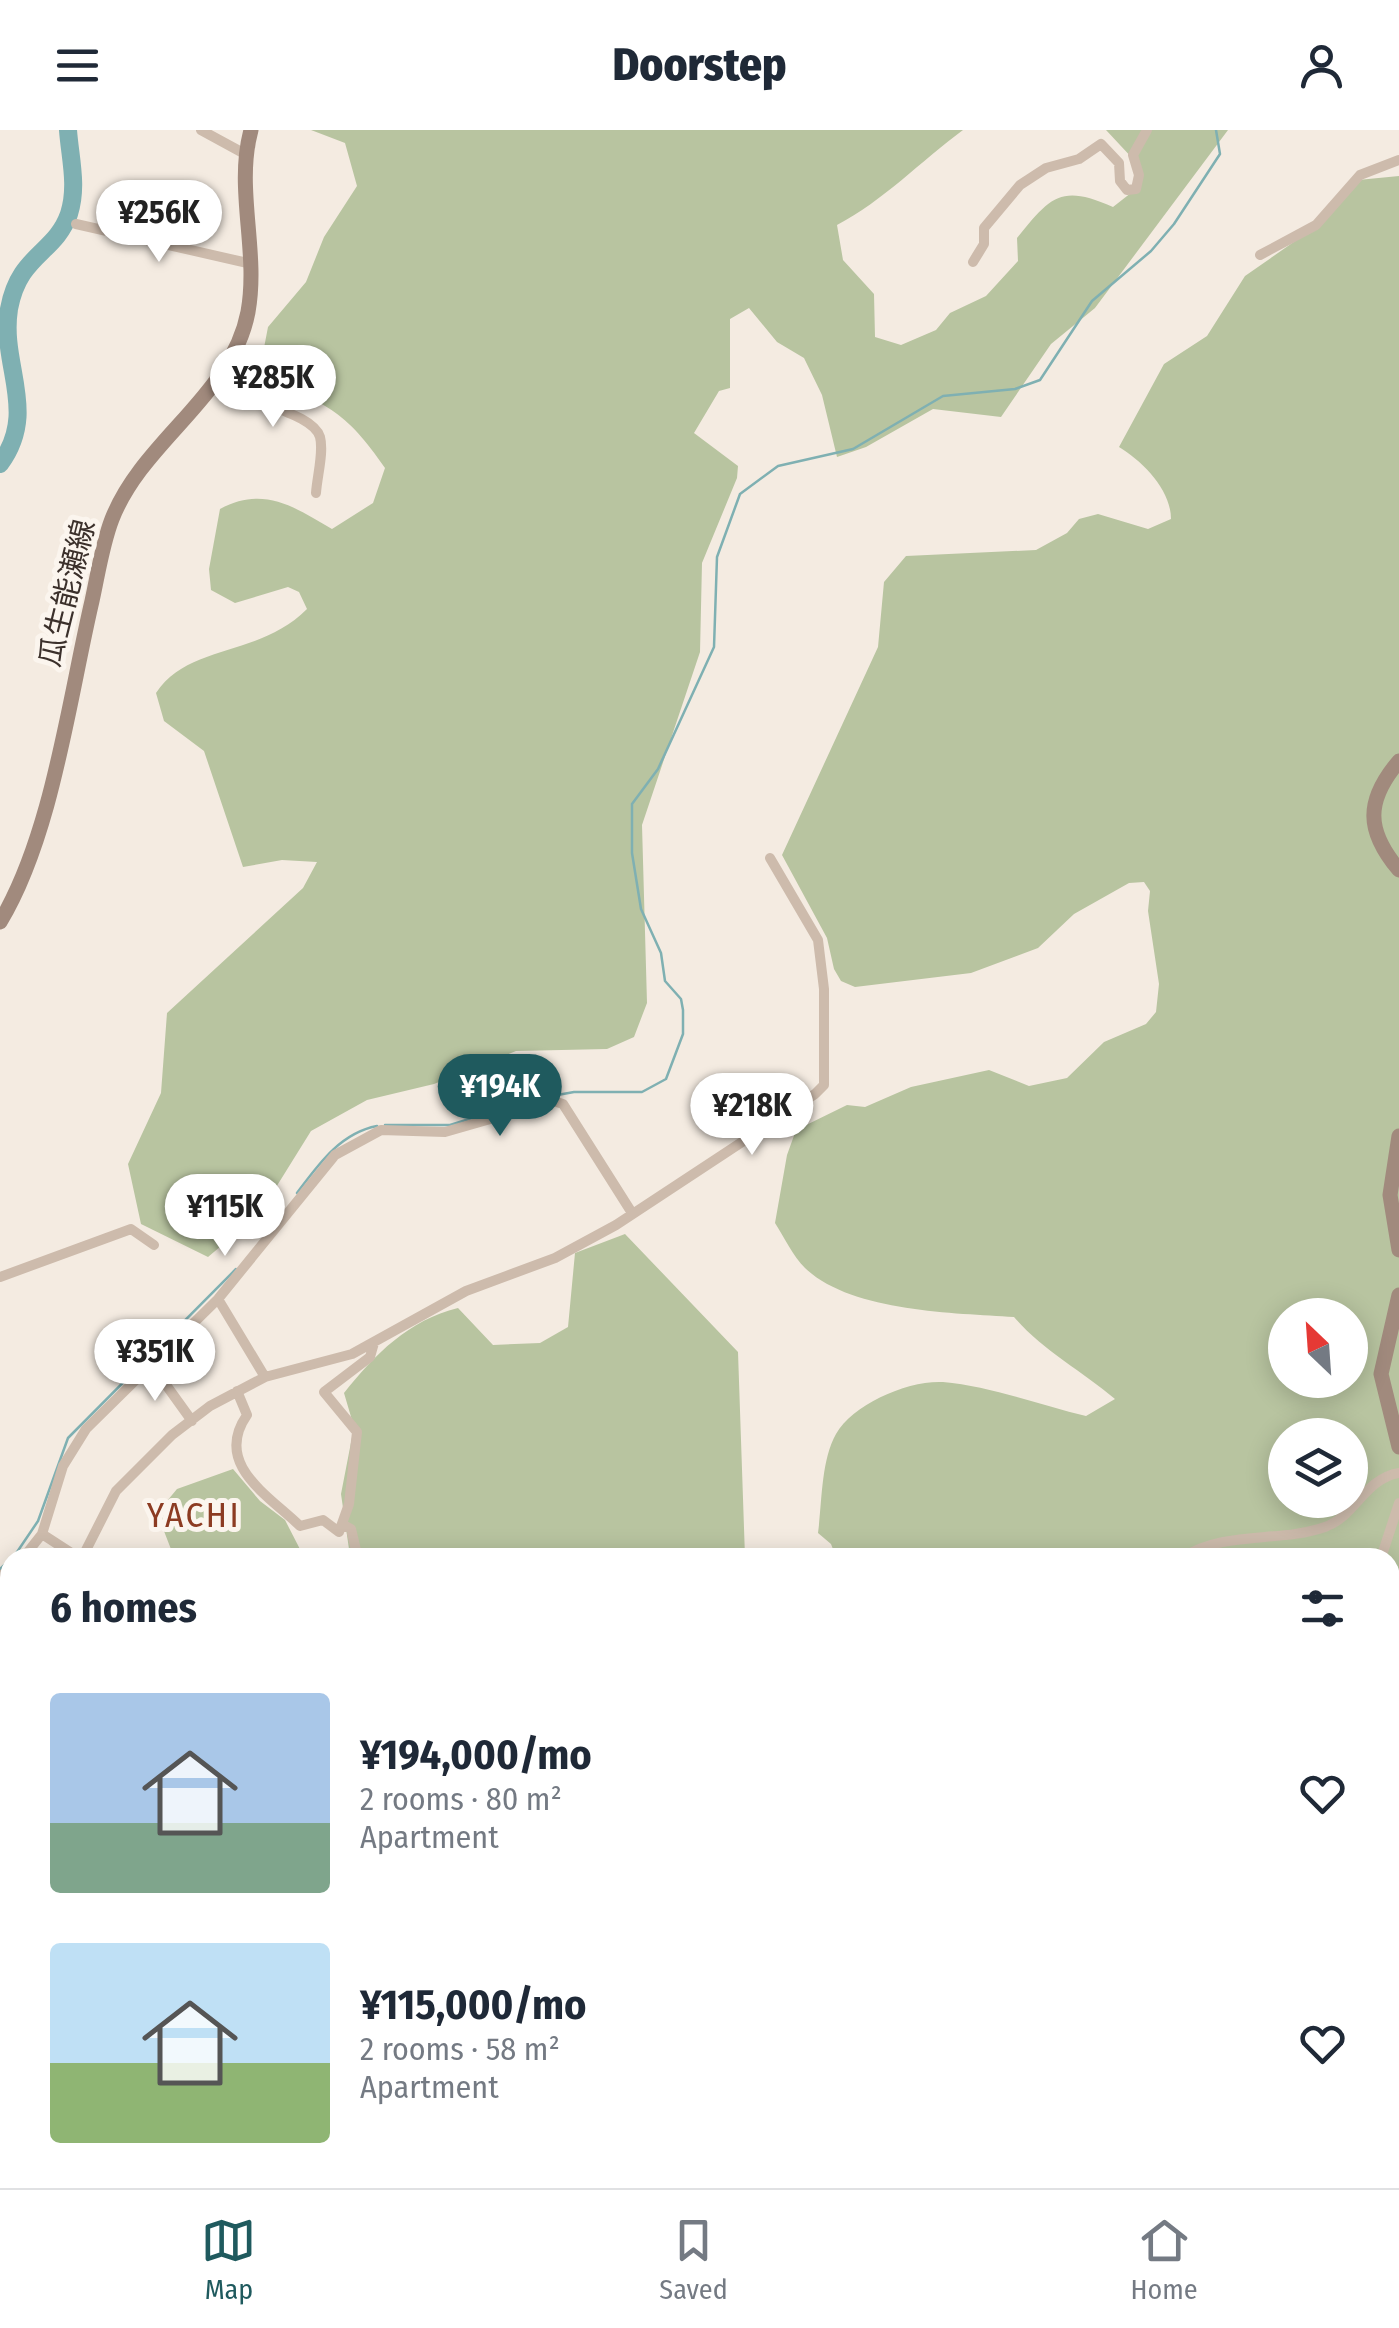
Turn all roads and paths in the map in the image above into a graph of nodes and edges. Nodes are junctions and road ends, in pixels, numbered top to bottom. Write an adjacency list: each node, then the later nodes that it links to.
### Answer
1 (200, 130): 4 (street)
2 (250, 130): 4 (main road, 瓜生能瀬線)
3 (1146, 130): 8 (street)
4 (244, 154): 9 (main road, 瓜生能瀬線)
5 (1399, 160): 7 (street)
6 (76, 224): 9 (street)
7 (1260, 255)
8 (973, 262)
9 (252, 264): 10 (main road, 瓜生能瀬線)
10 (219, 379): 11 (street); 15 (main road, 瓜生能瀬線)
11 (316, 493)
12 (1399, 761): 14 (main road)
13 (770, 858): 17 (street)
14 (1399, 870)
15 (0, 922)
16 (1399, 1136): 19 (main road)
17 (632, 1213): 22 (street); 23 (street)
18 (154, 1245): 20 (street)
19 (1399, 1250)
20 (0, 1277)
21 (1399, 1295): 28 (main road)
22 (218, 1299): 24 (street); 25 (street)
23 (374, 1343): 25 (street); 31 (street)
24 (150, 1364): 27 (street); 32 (street)
25 (266, 1377): 26 (street)
26 (237, 1391): 27 (street); 31 (street)
27 (192, 1420): 35 (street)
28 (1399, 1447)
29 (1399, 1473): 37 (street)
30 (1399, 1503): 38 (street)
31 (344, 1525): 36 (street)
32 (42, 1534): 33 (street); 34 (street)
33 (31, 1548)
34 (65, 1548)
35 (86, 1548)
36 (356, 1548)
37 (1206, 1548)
38 (1385, 1548)

